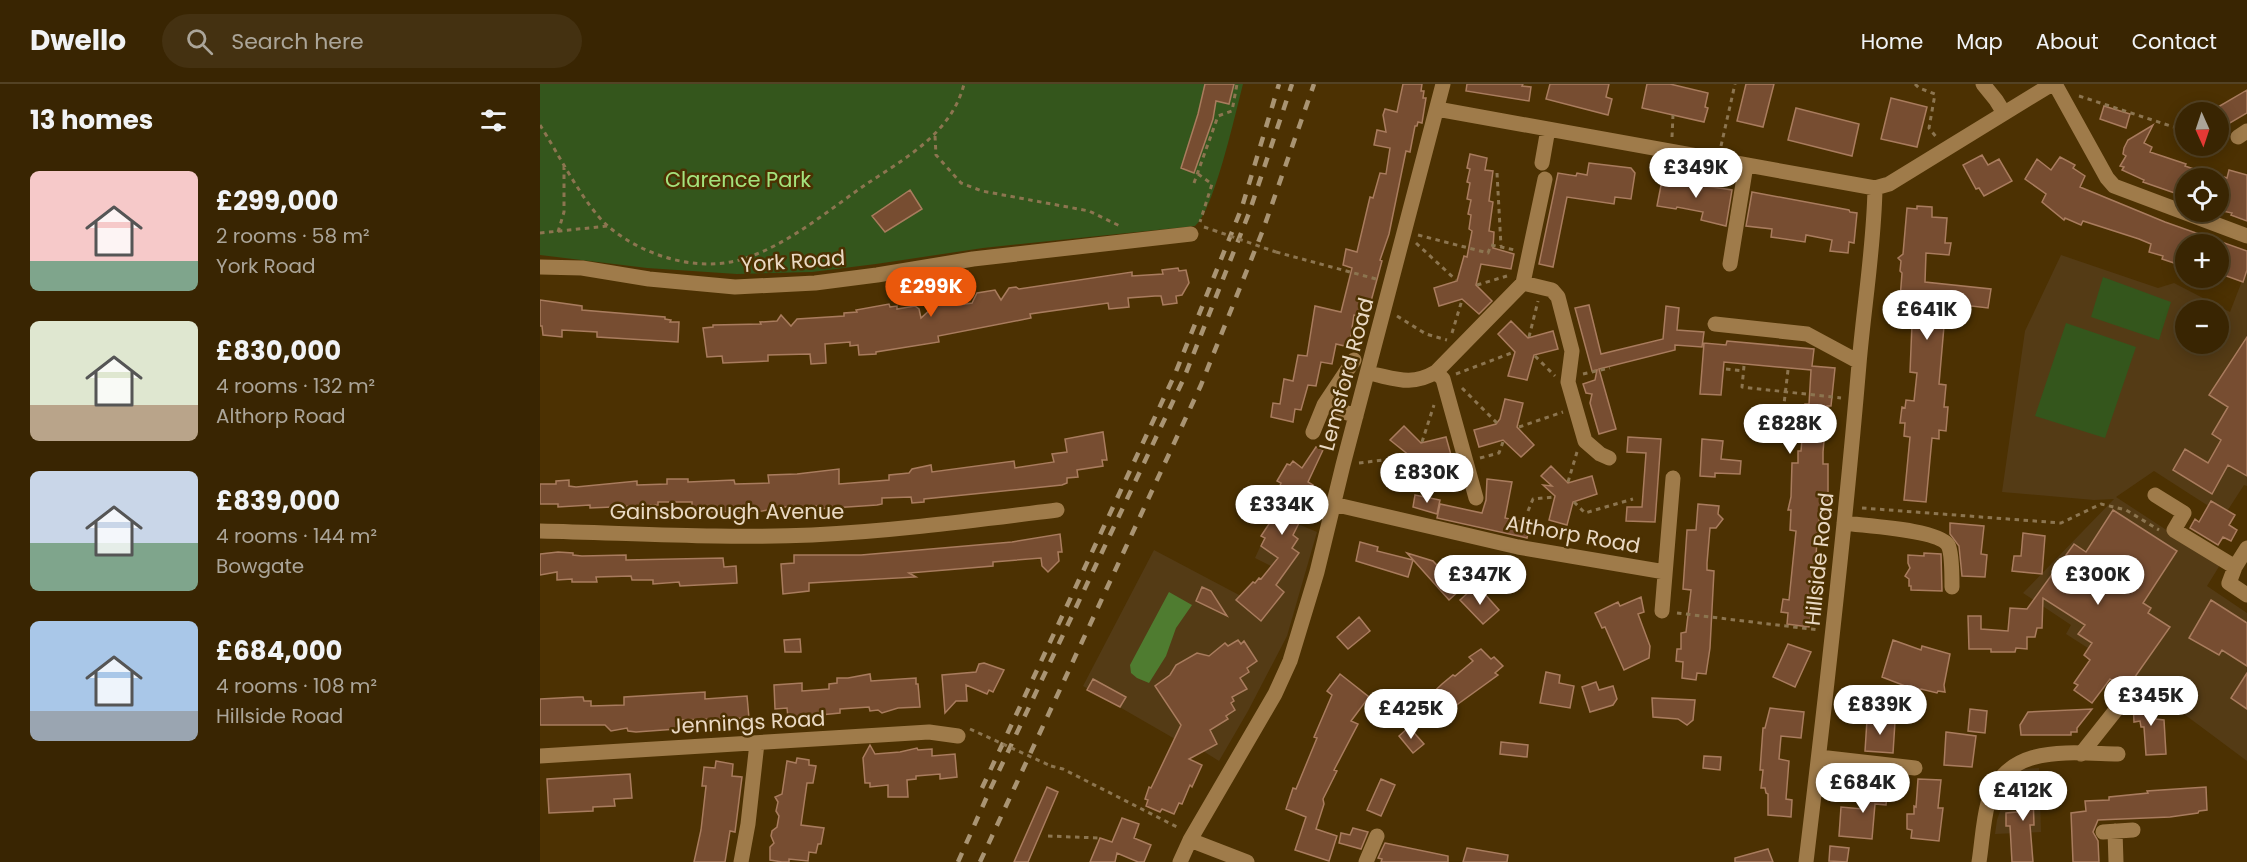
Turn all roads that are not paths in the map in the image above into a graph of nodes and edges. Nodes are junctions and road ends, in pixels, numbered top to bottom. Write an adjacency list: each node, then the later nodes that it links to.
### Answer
1 (1443, 84): 4 (street, Lemsford Road)
2 (1983, 84): 5 (street)
3 (2053, 86): 5 (street); 12 (street)
4 (1437, 110): 6 (street); 19 (street, Lemsford Road)
5 (2004, 113): 10 (street)
6 (1548, 129): 7 (street); 8 (street)
7 (1542, 163)
8 (1746, 165): 10 (street); 13 (street)
9 (1545, 179): 15 (street)
10 (1875, 188): 18 (street, Hillside Road)
11 (1195, 230): 14 (street, York Road)
12 (2247, 236)
13 (1730, 264)
14 (540, 267)
15 (1524, 277): 20 (street); 24 (street)
16 (1715, 324): 18 (street)
17 (1354, 360): 21 (street)
18 (1859, 362): 30 (street, Hillside Road)
19 (1368, 373): 20 (street); 22 (street, Lemsford Road)
20 (1443, 376): 27 (street)
21 (1324, 405): 22 (street); 23 (street)
22 (1356, 416): 28 (street, Lemsford Road)
23 (1312, 432)
24 (1609, 458)
25 (1673, 478): 34 (street, Althorp Road)
26 (2155, 495): 33 (street)
27 (1476, 498)
28 (1333, 504): 34 (street, Althorp Road); 48 (street, Lemsford Road)
29 (1056, 510): 31 (street, Gainsborough Avenue)
30 (1844, 524): 35 (street); 44 (street, Hillside Road)
31 (540, 531)
32 (2247, 548): 33 (street)
33 (2235, 567): 36 (street)
34 (1665, 572): 37 (street, Althorp Road)
35 (1952, 587)
36 (2247, 595)
37 (1662, 611)
38 (2123, 701): 41 (street)
39 (964, 733): 40 (street, Jennings Road)
40 (757, 743): 43 (street, Jennings Road); 49 (street)
41 (2081, 754): 42 (street); 54 (street)
42 (2118, 754)
43 (540, 756)
44 (1819, 757): 45 (street); 53 (street, Hillside Road)
45 (1915, 768)
46 (2133, 830): 55 (street)
47 (1377, 836): 52 (street)
48 (1190, 840): 50 (street, Lemsford Road); 51 (street)
49 (741, 862)
50 (1180, 862)
51 (1246, 862)
52 (1366, 862)
53 (1806, 862)
54 (1979, 862)
55 (2116, 862)

